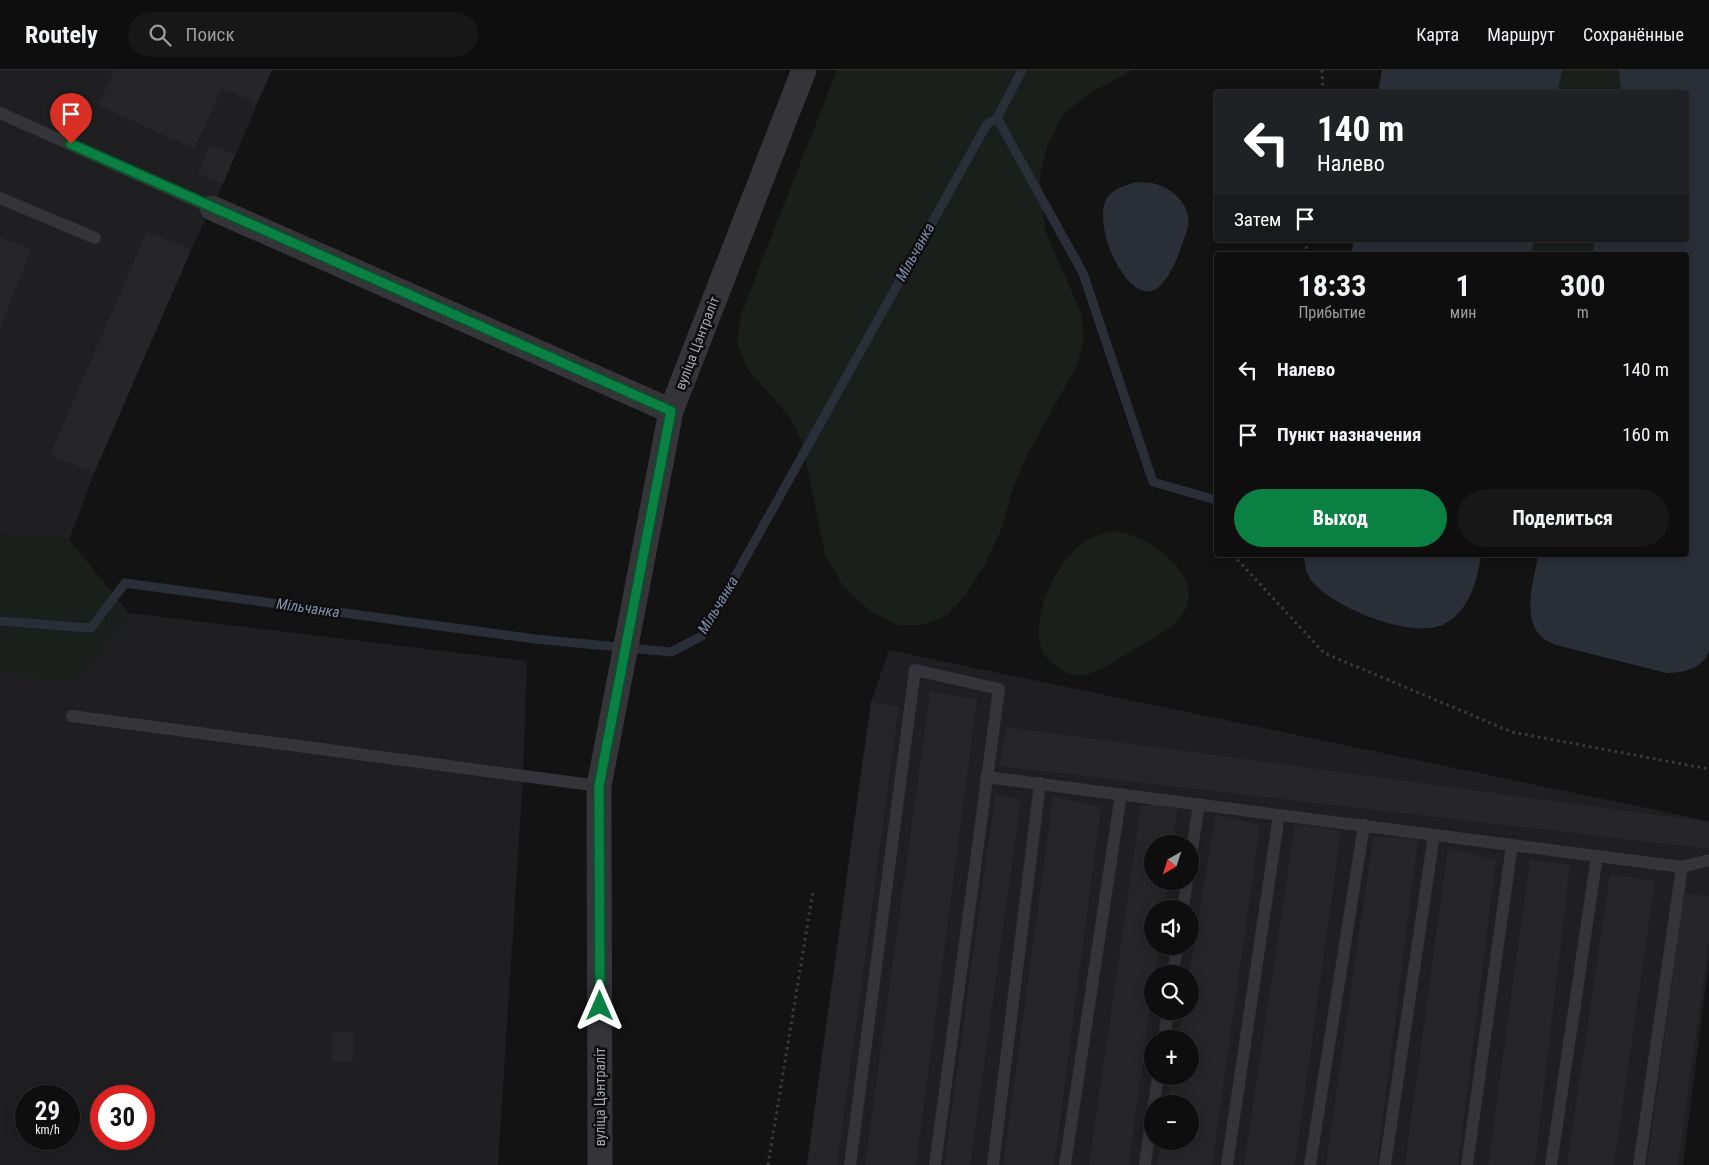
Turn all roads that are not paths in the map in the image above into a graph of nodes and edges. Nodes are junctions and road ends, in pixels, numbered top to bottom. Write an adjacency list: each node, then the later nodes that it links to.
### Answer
1 (804, 70): 6 (street, вуліца Цэнтраліт)
2 (0, 113): 4 (lane)
3 (0, 198): 5 (lane)
4 (212, 208): 6 (street)
5 (95, 238)
6 (671, 411): 10 (street, вуліца Цэнтраліт)
7 (72, 716): 10 (lane)
8 (986, 777): 9 (lane); 23 (lane); 24 (lane)
9 (1040, 783): 11 (lane); 25 (lane)
10 (599, 786): 22 (street, вуліца Цэнтраліт)
11 (1121, 794): 12 (lane); 26 (lane)
12 (1199, 804): 13 (lane); 16 (lane)
13 (1279, 814): 14 (lane); 28 (lane)
14 (1364, 825): 15 (lane); 29 (lane)
15 (1434, 834): 17 (lane); 30 (lane)
16 (1194, 835)
17 (1512, 844): 18 (lane); 31 (lane)
18 (1597, 856): 20 (lane); 32 (lane)
19 (1709, 860): 20 (lane)
20 (1682, 867): 33 (lane)
21 (1147, 1150): 27 (lane)
22 (600, 1165)
23 (850, 1165)
24 (935, 1165)
25 (993, 1165)
26 (1065, 1165)
27 (1145, 1165)
28 (1227, 1165)
29 (1310, 1165)
30 (1385, 1165)
31 (1467, 1165)
32 (1551, 1165)
33 (1639, 1165)

